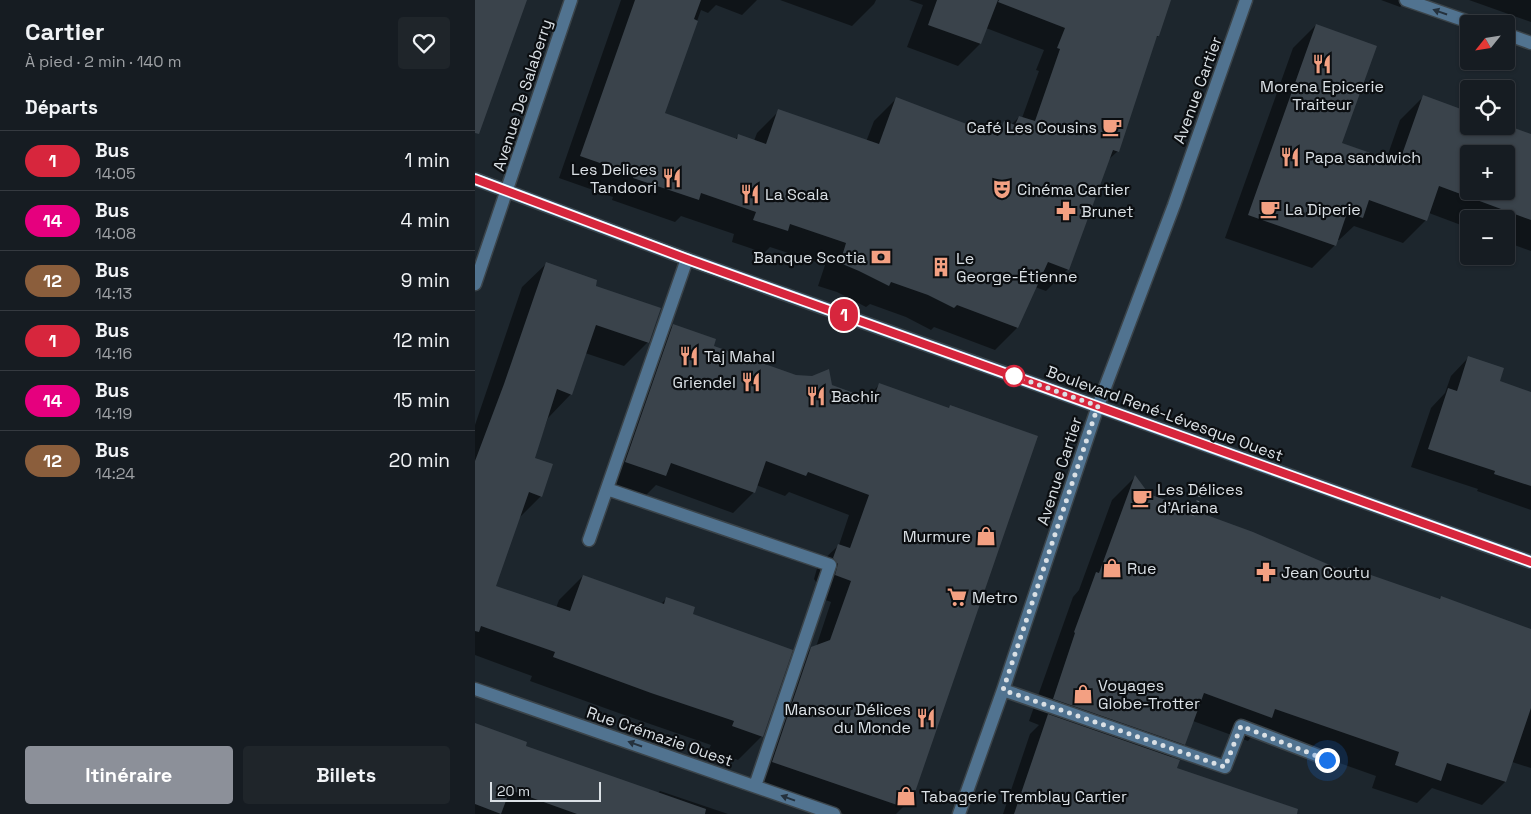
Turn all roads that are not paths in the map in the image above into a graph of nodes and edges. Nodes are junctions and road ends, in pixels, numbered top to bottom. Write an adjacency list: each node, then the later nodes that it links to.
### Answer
1 (571, 0): 8 (street, Avenue De Salaberry)
2 (1246, 0): 11 (street, Avenue Cartier)
3 (1406, 0): 4 (street, one-way to 3)
4 (1460, 19)
5 (1515, 37): 6 (street)
6 (1531, 43)
7 (475, 179): 8 (main road, Boulevard René-Lévesque Ouest)
8 (507, 192): 9 (main road, Boulevard René-Lévesque Ouest); 10 (street, Avenue De Salaberry)
9 (687, 259): 11 (main road, Boulevard René-Lévesque Ouest); 12 (street)
10 (475, 284)
11 (1098, 406): 14 (main road, Boulevard René-Lévesque Ouest); 16 (street, Avenue Cartier)
12 (607, 489): 13 (street); 18 (street)
13 (589, 540)
14 (1531, 562)
15 (475, 688): 18 (street, Rue Crémazie Ouest, one-way to 15)
16 (1003, 690): 17 (street); 20 (street, Avenue Cartier)
17 (1327, 760)
18 (755, 786): 19 (street, Rue Crémazie Ouest, one-way to 18)
19 (834, 814)
20 (959, 814)

